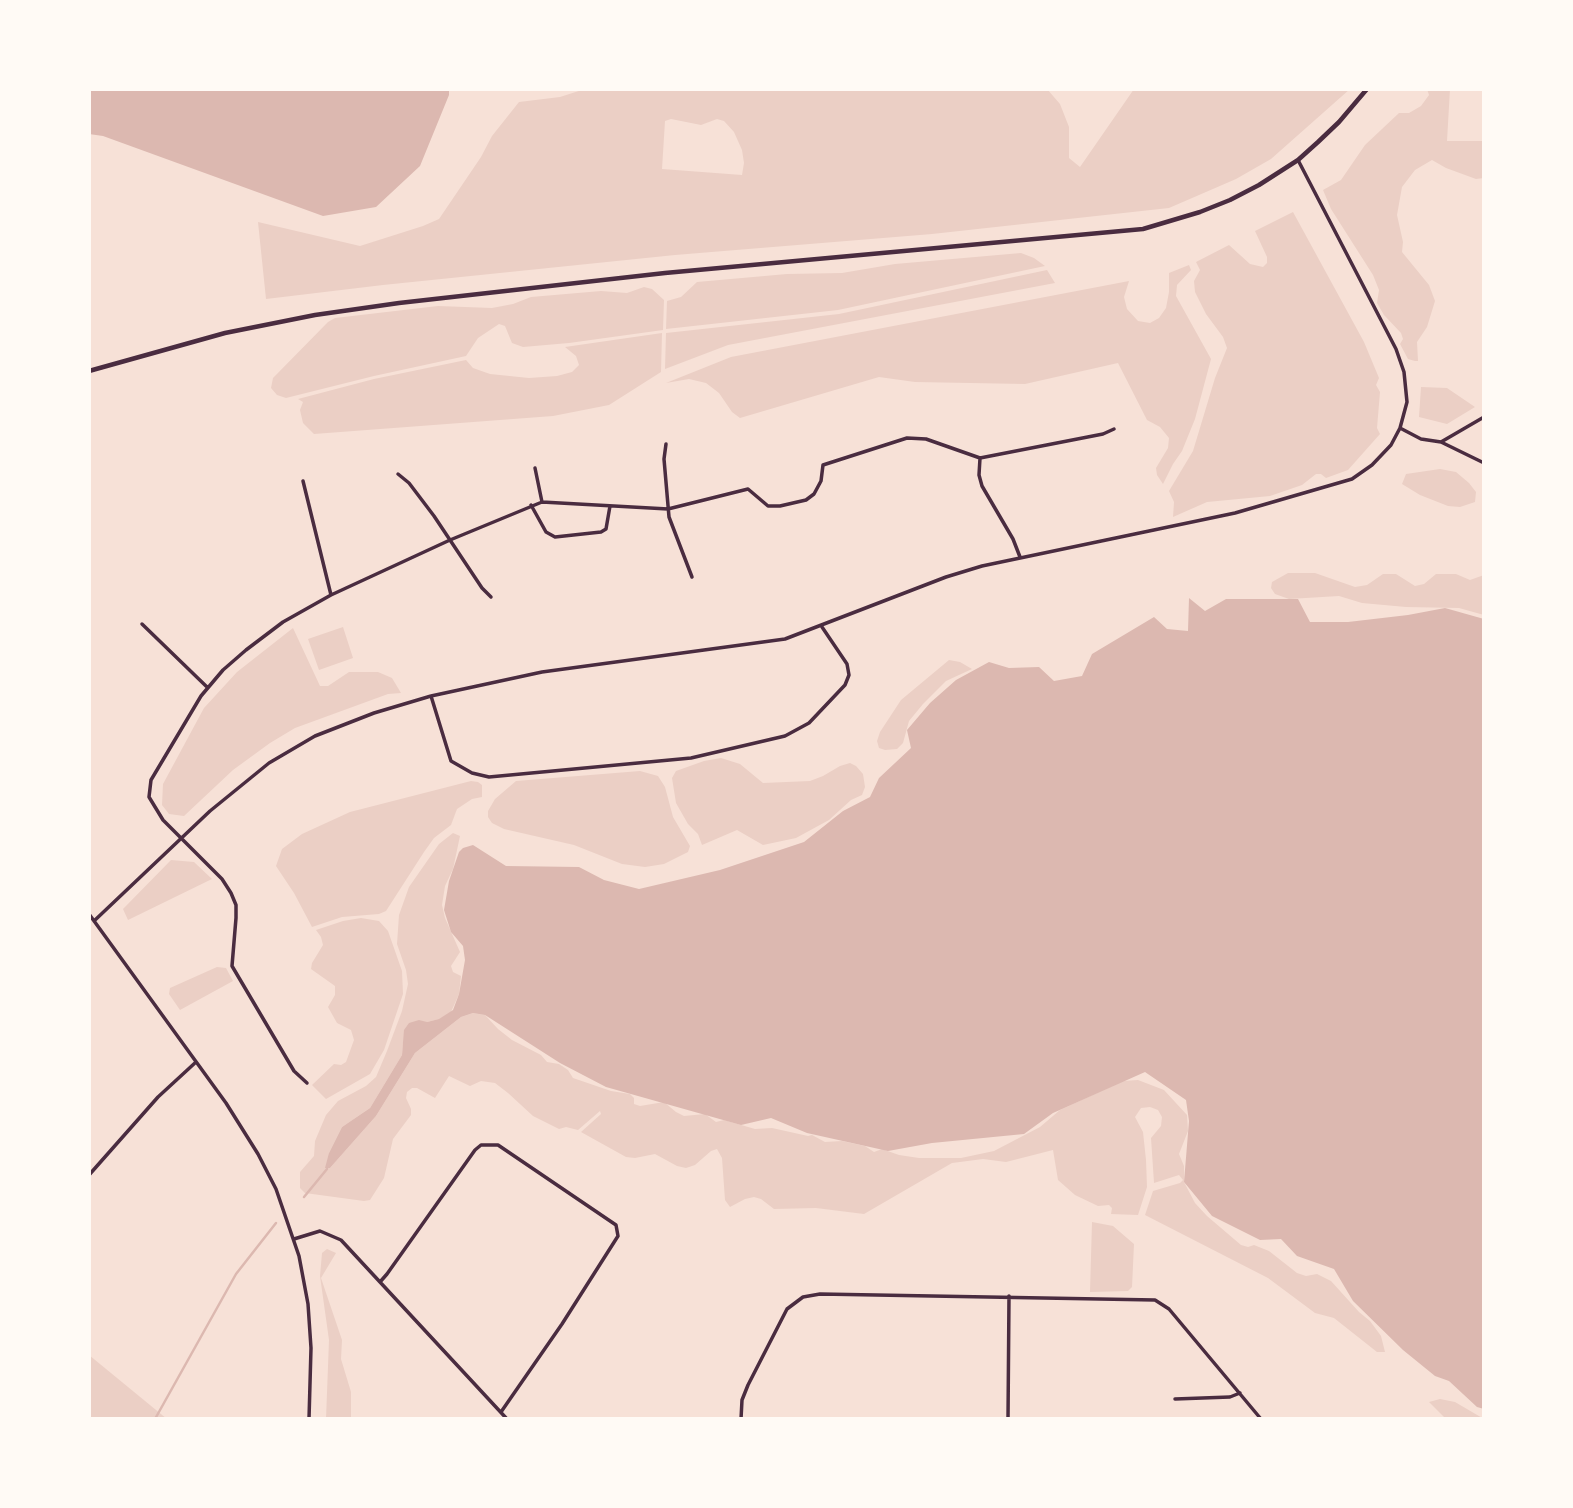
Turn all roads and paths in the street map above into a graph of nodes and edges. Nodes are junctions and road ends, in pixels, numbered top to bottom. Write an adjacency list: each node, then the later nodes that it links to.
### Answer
1 (1367, 89): 2 (street)
2 (1297, 160): 3 (street); 5 (street)
3 (89, 371)
4 (1484, 417): 7 (street)
5 (1400, 428): 7 (street); 19 (street)
6 (1114, 429): 9 (street)
7 (1441, 442): 10 (street)
8 (666, 444): 17 (street)
9 (980, 458): 17 (street); 19 (street)
10 (1484, 463)
11 (535, 468): 14 (street)
12 (397, 474): 18 (street)
13 (303, 481): 21 (street)
14 (542, 502): 15 (street); 16 (street)
15 (531, 505): 16 (street); 18 (street)
16 (610, 506): 17 (street)
17 (668, 509): 20 (street)
18 (450, 540): 21 (street); 22 (street)
19 (1020, 558): 24 (street)
20 (692, 577)
21 (331, 595): 25 (street)
22 (491, 597)
23 (142, 624): 25 (street)
24 (822, 627): 26 (street); 26 (street)
25 (207, 687): 27 (street)
26 (431, 696): 27 (street)
27 (181, 840): 29 (street); 31 (street)
28 (89, 914): 29 (street)
29 (94, 921): 30 (street)
30 (196, 1062): 32 (street); 33 (street)
31 (307, 1083)
32 (89, 1175)
33 (294, 1239): 34 (street); 39 (street)
34 (380, 1282): 38 (street); 38 (street)
35 (1009, 1296): 36 (street); 41 (street); 42 (street)
36 (1240, 1393): 37 (street); 43 (street)
37 (1175, 1399)
38 (501, 1412): 40 (street)
39 (309, 1419)
40 (507, 1419)
41 (741, 1419)
42 (1008, 1419)
43 (1261, 1419)

